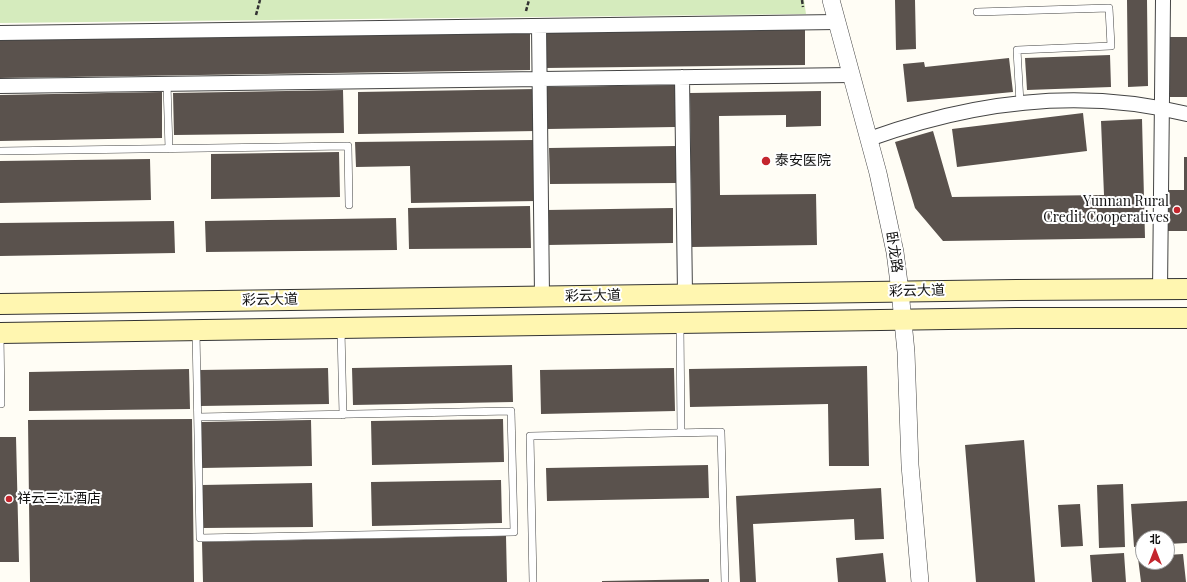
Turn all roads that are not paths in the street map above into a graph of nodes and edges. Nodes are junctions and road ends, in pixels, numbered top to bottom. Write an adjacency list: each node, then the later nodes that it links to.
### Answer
1 (831, 0): 4 (street, 卧龙路)
2 (1163, 0): 13 (street)
3 (977, 12): 12 (lane)
4 (837, 22): 5 (street); 7 (street, 卧龙路)
5 (539, 26): 6 (street); 9 (street)
6 (0, 33)
7 (851, 75): 8 (street); 15 (street, 卧龙路)
8 (682, 77): 9 (street); 22 (street)
9 (539, 79): 10 (street); 23 (street)
10 (168, 84): 11 (street); 16 (lane)
11 (0, 86)
12 (1020, 103): 13 (street); 15 (street)
13 (1161, 108): 14 (street); 20 (street)
14 (1187, 114)
15 (868, 139): 21 (street, 卧龙路)
16 (169, 149): 17 (lane); 18 (lane)
17 (0, 151)
18 (349, 205)
19 (1187, 289): 20 (main road, 彩云大道)
20 (1160, 290): 21 (main road, 彩云大道)
21 (900, 291): 22 (main road, 彩云大道); 26 (street, 卧龙路)
22 (685, 294): 23 (main road, 彩云大道)
23 (542, 296): 24 (main road, 彩云大道)
24 (0, 304)
25 (1187, 318): 26 (main road, 彩云大道)
26 (903, 319): 27 (main road, 彩云大道); 37 (street, 卧龙路)
27 (680, 323): 28 (main road, 彩云大道); 34 (lane)
28 (341, 328): 29 (main road, 彩云大道); 32 (lane)
29 (196, 330): 30 (main road, 彩云大道); 33 (lane)
30 (0, 333): 31 (lane)
31 (0, 404)
32 (343, 415): 33 (lane); 33 (lane)
33 (198, 418)
34 (681, 433): 35 (lane); 36 (lane)
35 (533, 582)
36 (725, 582)
37 (920, 582)

